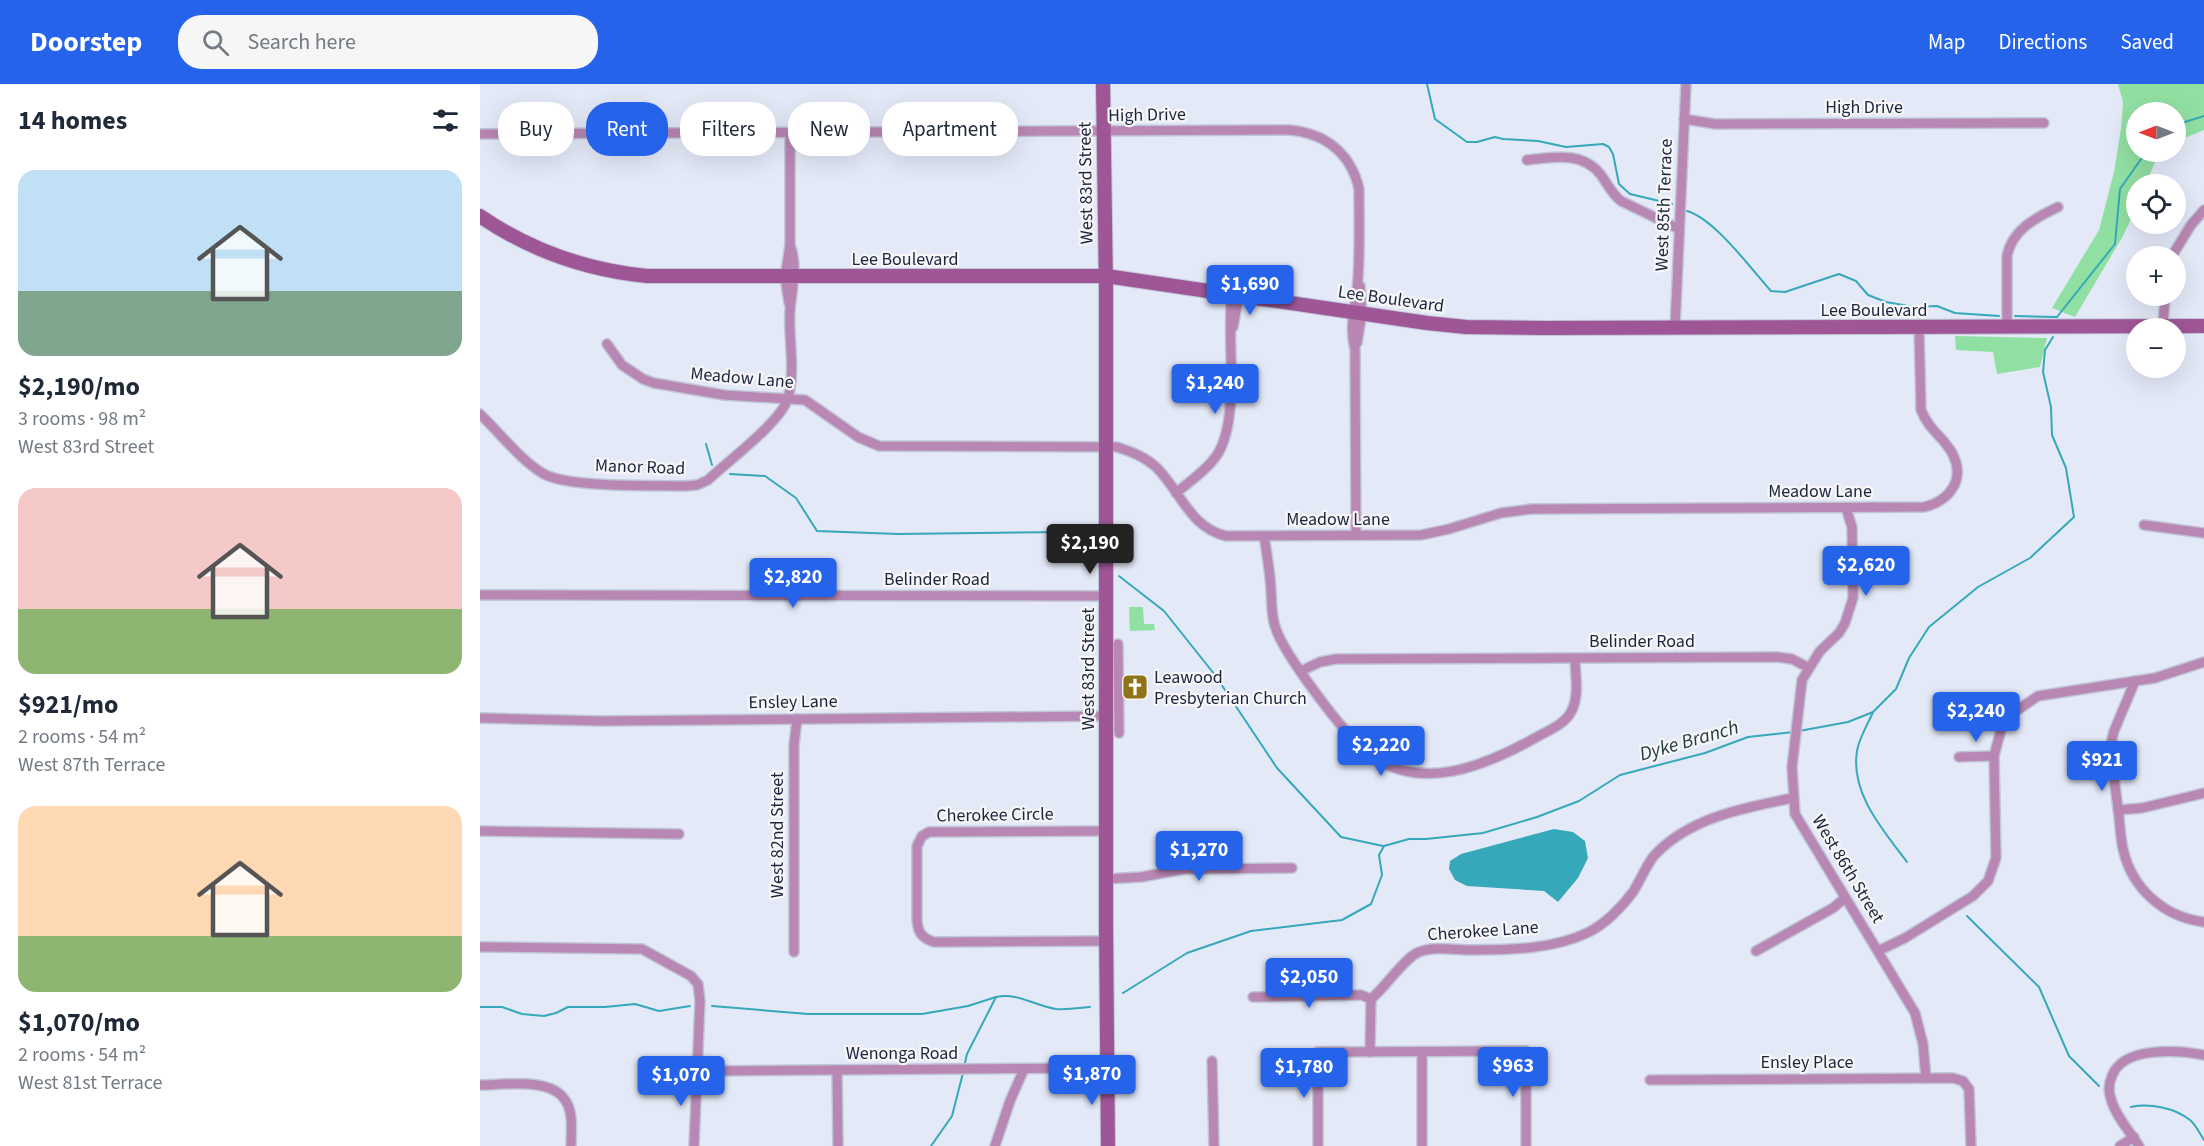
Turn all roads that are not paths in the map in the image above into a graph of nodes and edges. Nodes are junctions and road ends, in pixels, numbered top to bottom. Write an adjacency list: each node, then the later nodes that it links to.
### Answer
1 (1103, 84): 5 (street, West 83rd Street)
2 (1686, 84): 3 (street, West 85th Terrace)
3 (1684, 119): 4 (street, High Drive); 14 (street, West 85th Terrace)
4 (2044, 123)
5 (1103, 132): 7 (street, High Drive); 16 (street, West 83rd Street); 19 (street, High Drive)
6 (788, 133): 8 (street, High Drive)
7 (870, 133)
8 (480, 134)
9 (790, 156): 17 (street)
10 (1527, 160): 14 (street)
11 (2058, 207): 25 (street)
12 (2204, 210): 15 (street)
13 (480, 216): 17 (street, Lee Boulevard)
14 (1679, 229): 23 (street, West 85th Terrace)
15 (2178, 246)
16 (1106, 276): 17 (street, Lee Boulevard); 18 (street, Lee Boulevard); 29 (street, West 83rd Street)
17 (790, 277): 27 (street)
18 (1236, 294): 19 (street, Lee Boulevard); 30 (street)
19 (1357, 312): 23 (street, Lee Boulevard); 34 (street)
20 (2186, 326): 21 (street, Lee Boulevard)
21 (2204, 326)
22 (2126, 327): 25 (street, Lee Boulevard)
23 (1675, 328): 24 (street, Lee Boulevard)
24 (1919, 328): 25 (street, Lee Boulevard); 31 (street, Meadow Lane)
25 (2007, 328)
26 (607, 344): 27 (street, Meadow Lane)
27 (788, 399): 28 (street, Manor Road); 29 (street, Meadow Lane)
28 (480, 414)
29 (1106, 446): 30 (street, Meadow Lane); 37 (street, West 83rd Street)
30 (1176, 493): 35 (street, Meadow Lane)
31 (1846, 508): 34 (street, Meadow Lane); 41 (street)
32 (2144, 525): 33 (street)
33 (2204, 532)
34 (1356, 535): 35 (street, Meadow Lane)
35 (1264, 536): 42 (street)
36 (480, 595): 37 (street, Belinder Road)
37 (1106, 596): 44 (street, West 83rd Street)
38 (1118, 644): 47 (street)
39 (1575, 658): 41 (street, Belinder Road); 42 (street, Belinder Road); 42 (street)
40 (2204, 662): 43 (street)
41 (1809, 668): 51 (street, West 86th Street)
42 (1301, 671)
43 (2135, 681): 48 (street); 52 (street)
44 (1105, 716): 46 (street, Ensley Lane); 54 (street, West 83rd Street)
45 (480, 718): 46 (street, Ensley Lane)
46 (796, 719): 64 (street, West 82nd Street)
47 (1119, 733)
48 (1994, 756): 49 (street); 63 (street)
49 (1959, 757)
50 (2204, 793): 52 (street)
51 (1793, 798): 58 (street, West 86th Street); 66 (street, Cherokee Lane)
52 (2118, 810): 59 (street)
53 (480, 831): 55 (street)
54 (1106, 831): 57 (street, West 83rd Street); 60 (street, Cherokee Circle)
55 (679, 834)
56 (1292, 868): 57 (street)
57 (1106, 879): 60 (street, West 83rd Street)
58 (1845, 898): 62 (street); 63 (street, West 86th Street)
59 (2204, 922)
60 (1106, 941): 71 (street, West 83rd Street)
61 (480, 947): 72 (street)
62 (1755, 951)
63 (1878, 951): 75 (street, West 86th Street)
64 (794, 952)
65 (1252, 997): 66 (street)
66 (1371, 999): 67 (street)
67 (1370, 1052): 68 (street); 85 (street)
68 (1422, 1052): 86 (street); 87 (street)
69 (2204, 1055): 78 (street)
70 (1212, 1061): 84 (street)
71 (1108, 1066): 73 (street, Wenonga Road); 83 (street, West 83rd Street)
72 (697, 1068): 74 (street, Wenonga Road); 80 (street)
73 (1024, 1069): 74 (street, Wenonga Road); 82 (street)
74 (837, 1070): 81 (street)
75 (1926, 1078): 76 (street, Ensley Place); 88 (street, Ensley Place)
76 (1650, 1080)
77 (480, 1085): 79 (street)
78 (2134, 1137): 89 (street); 90 (street)
79 (571, 1146)
80 (694, 1146)
81 (838, 1146)
82 (995, 1146)
83 (1108, 1146)
84 (1214, 1146)
85 (1318, 1146)
86 (1422, 1146)
87 (1526, 1146)
88 (1971, 1146)
89 (2120, 1146)
90 (2139, 1146)

